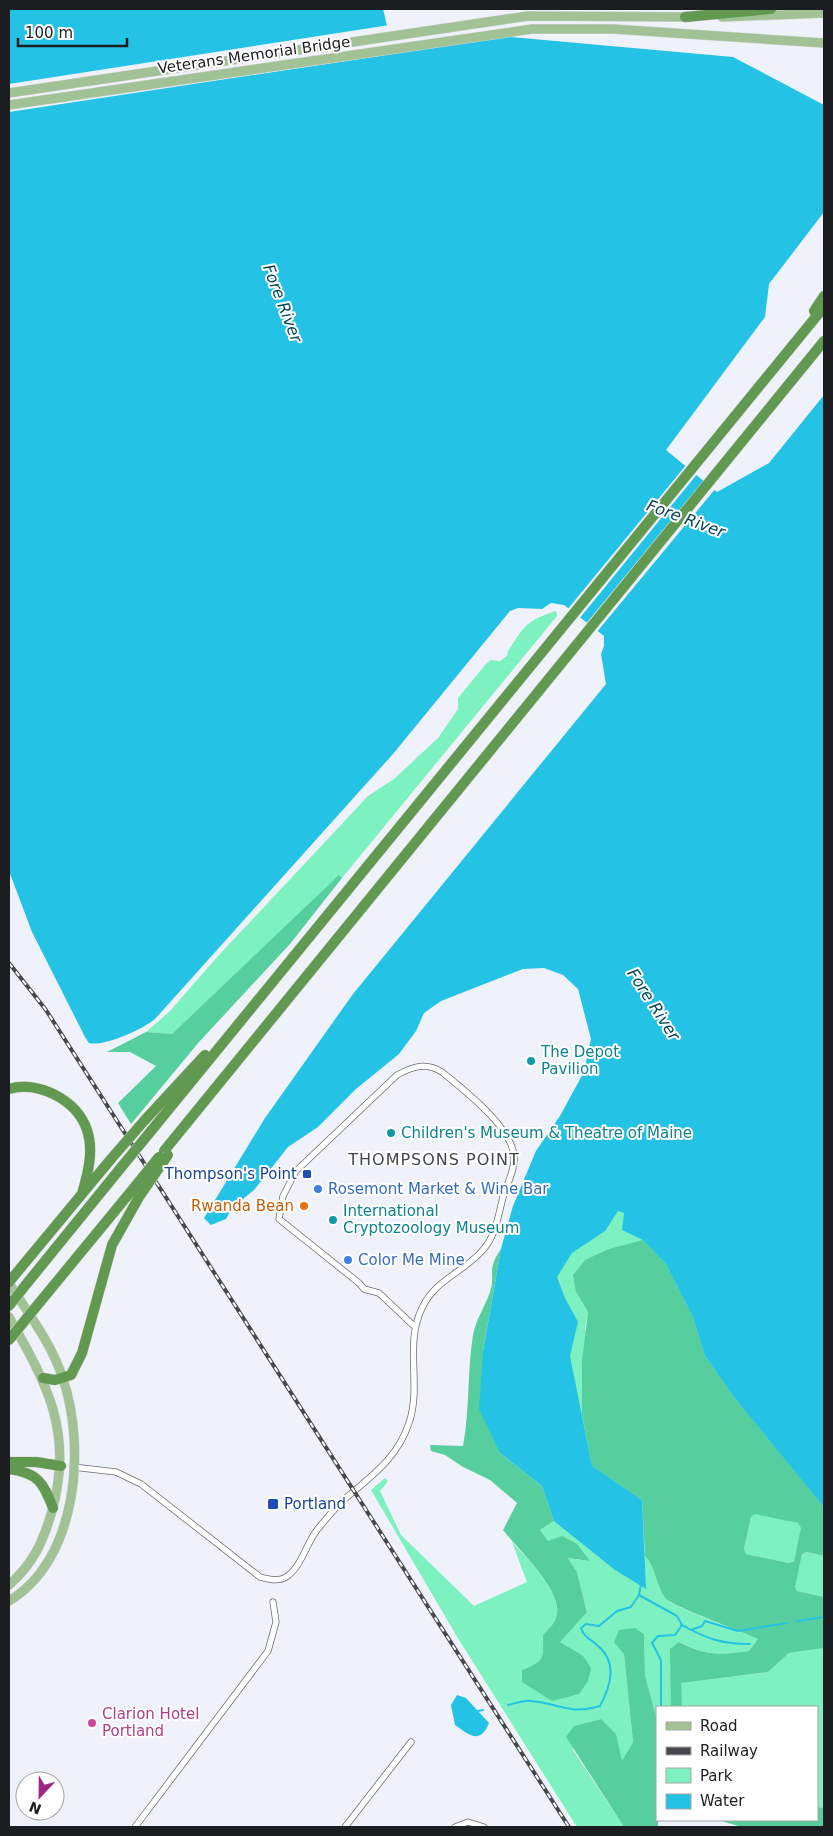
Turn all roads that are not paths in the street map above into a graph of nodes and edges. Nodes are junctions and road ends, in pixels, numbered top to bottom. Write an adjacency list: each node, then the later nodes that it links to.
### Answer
1 (771, 9): 3 (highway)
2 (824, 13): 3 (main road, Veterans Memorial Bridge)
3 (685, 17): 5 (main road, Veterans Memorial Bridge)
4 (824, 43): 6 (main road, Veterans Memorial Bridge)
5 (9, 94)
6 (9, 105)
7 (824, 296): 9 (highway)
8 (824, 307): 9 (highway)
9 (797, 340): 11 (highway)
10 (824, 341): 13 (highway, bridge)
11 (260, 995): 14 (highway, bridge); 16 (highway, bridge)
12 (9, 1088): 14 (highway)
13 (136, 1193): 19 (highway, bridge); 21 (highway)
14 (82, 1194): 15 (highway)
15 (9, 1283): 21 (main road)
16 (9, 1306)
17 (9, 1317): 20 (main road)
18 (415, 1327): 18 (street); 24 (street)
19 (9, 1340)
20 (43, 1378): 21 (highway); 23 (main road)
21 (63, 1378): 24 (main road)
22 (9, 1462): 23 (highway)
23 (61, 1466): 24 (main road); 26 (main road)
24 (74, 1467): 28 (main road)
25 (9, 1469): 26 (highway)
26 (53, 1508): 27 (main road)
27 (9, 1585)
28 (9, 1601)
29 (273, 1602): 31 (street)
30 (411, 1742): 32 (street)
31 (135, 1827)
32 (345, 1827)
33 (455, 1827): 34 (street)
34 (484, 1827)

